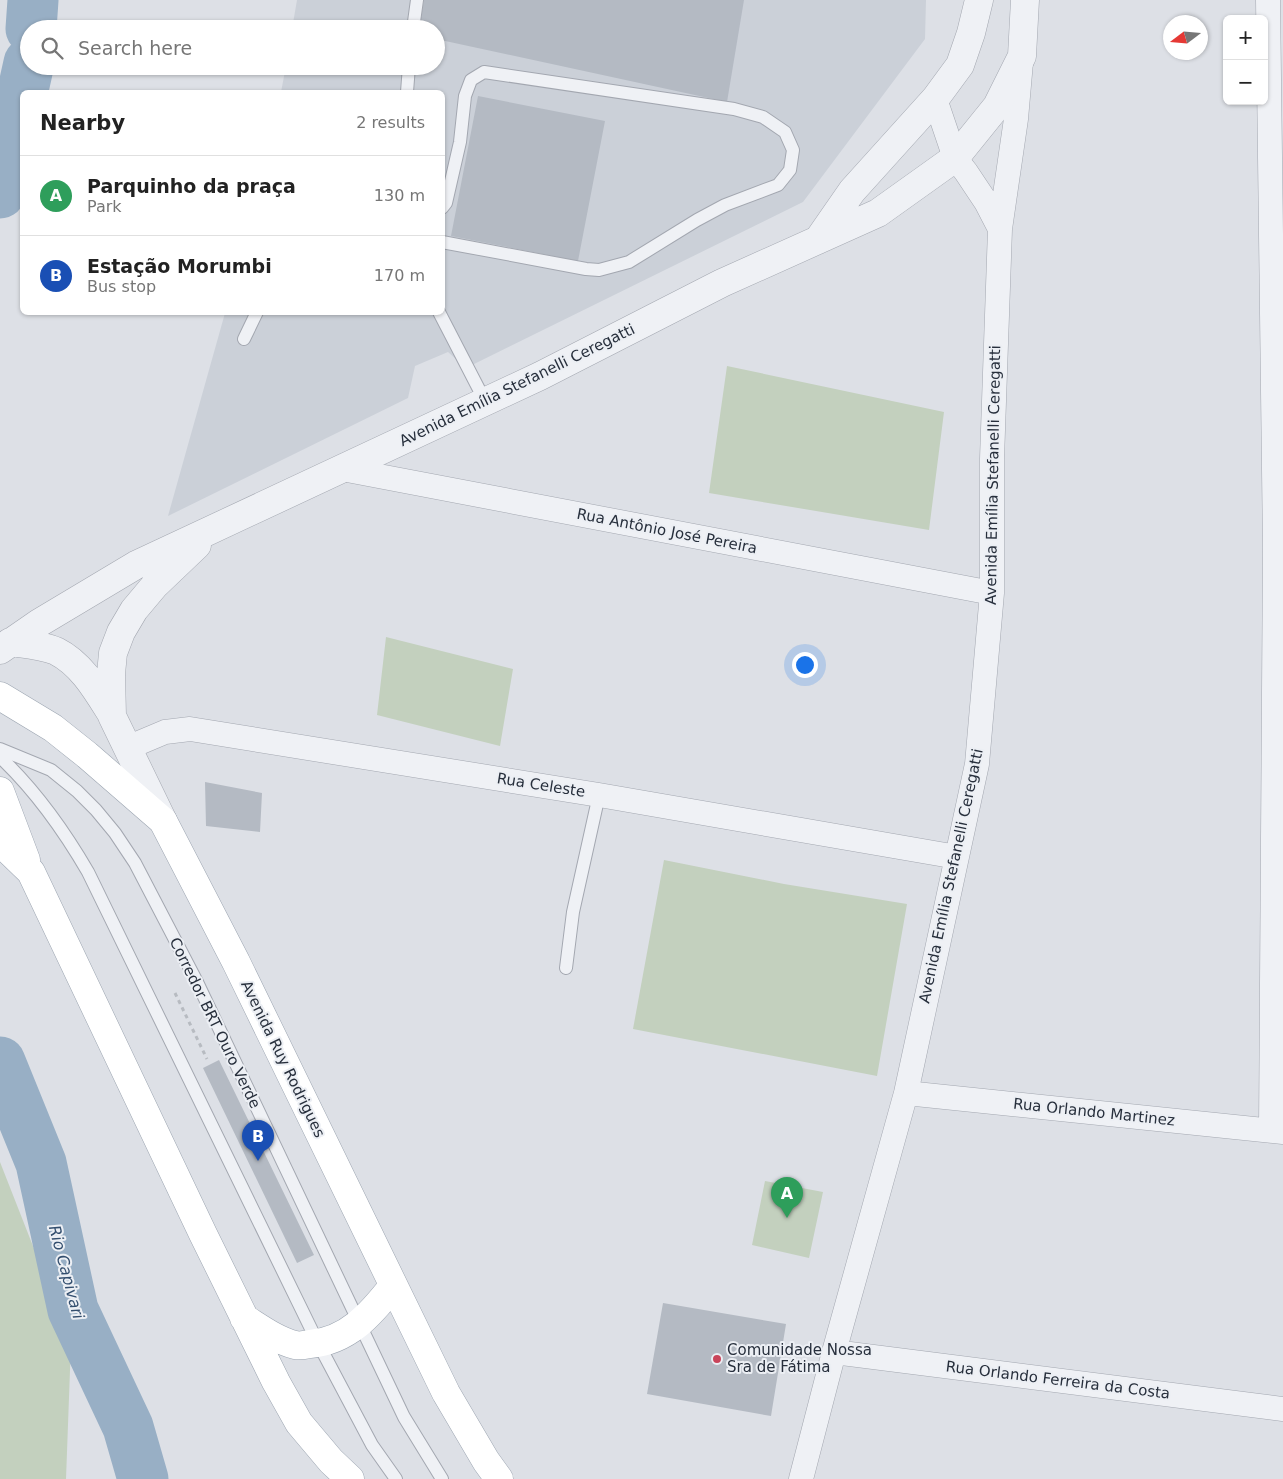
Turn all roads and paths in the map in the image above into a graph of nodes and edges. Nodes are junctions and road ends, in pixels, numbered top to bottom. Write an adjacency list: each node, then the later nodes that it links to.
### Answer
1 (417, 0): 5 (lane)
2 (979, 0): 9 (street)
3 (1026, 0): 6 (street, Avenida Emília Stefanelli Ceregatti)
4 (1268, 0): 38 (street)
5 (414, 20)
6 (1022, 56): 10 (street, Avenida Emília Stefanelli Ceregatti); 12 (street, Avenida Emília Stefanelli Ceregatti)
7 (408, 75): 8 (lane)
8 (407, 90)
9 (935, 99): 10 (street); 13 (street)
10 (955, 158): 12 (street); 13 (street, Avenida Emília Stefanelli Ceregatti)
11 (445, 204): 14 (lane)
12 (1000, 228): 21 (street, Avenida Emília Stefanelli Ceregatti)
13 (817, 241): 18 (street, Avenida Emília Stefanelli Ceregatti)
14 (445, 243)
15 (255, 315): 17 (lane)
16 (441, 315): 18 (lane)
17 (244, 339)
18 (485, 401): 19 (street, Avenida Emília Stefanelli Ceregatti)
19 (342, 469): 20 (street, Avenida Emília Stefanelli Ceregatti); 21 (street, Rua Antônio José Pereira)
20 (216, 527): 22 (street, Avenida Emília Stefanelli Ceregatti); 24 (street, Avenida Emília Stefanelli Ceregatti)
21 (992, 593): 32 (street, Avenida Emília Stefanelli Ceregatti)
22 (5, 646): 24 (street)
23 (0, 696): 30 (main road, Avenida Ruy Rodrigues)
24 (112, 716): 25 (street, Avenida Emília Stefanelli Ceregatti)
25 (127, 748): 29 (street, Rua Celeste); 30 (street, Avenida Emília Stefanelli Ceregatti)
26 (0, 749): 41 (lane, Corredor BRT Ouro Verde)
27 (0, 757): 42 (lane)
28 (0, 791): 33 (main road)
29 (599, 795): 32 (street, Rua Celeste); 34 (lane)
30 (163, 821): 39 (main road, Avenida Ruy Rodrigues)
31 (0, 842): 33 (main road)
32 (957, 857): 37 (street, Avenida Emília Stefanelli Ceregatti)
33 (31, 872): 40 (main road)
34 (566, 968)
35 (175, 993): 36 (path)
36 (207, 1059)
37 (906, 1093): 38 (street, Rua Orlando Martinez); 43 (street, Avenida Emília Stefanelli Ceregatti)
38 (1277, 1131)
39 (393, 1286): 41 (main road); 48 (main road, Avenida Ruy Rodrigues)
40 (244, 1318): 42 (main road); 45 (main road)
41 (360, 1324): 42 (main road); 47 (lane, Corredor BRT Ouro Verde)
42 (318, 1343): 46 (lane)
43 (834, 1352): 44 (street, Rua Orlando Ferreira da Costa); 49 (street, Avenida Emília Stefanelli Ceregatti)
44 (1283, 1409)
45 (350, 1479)
46 (396, 1479)
47 (442, 1479)
48 (499, 1479)
49 (802, 1479)

